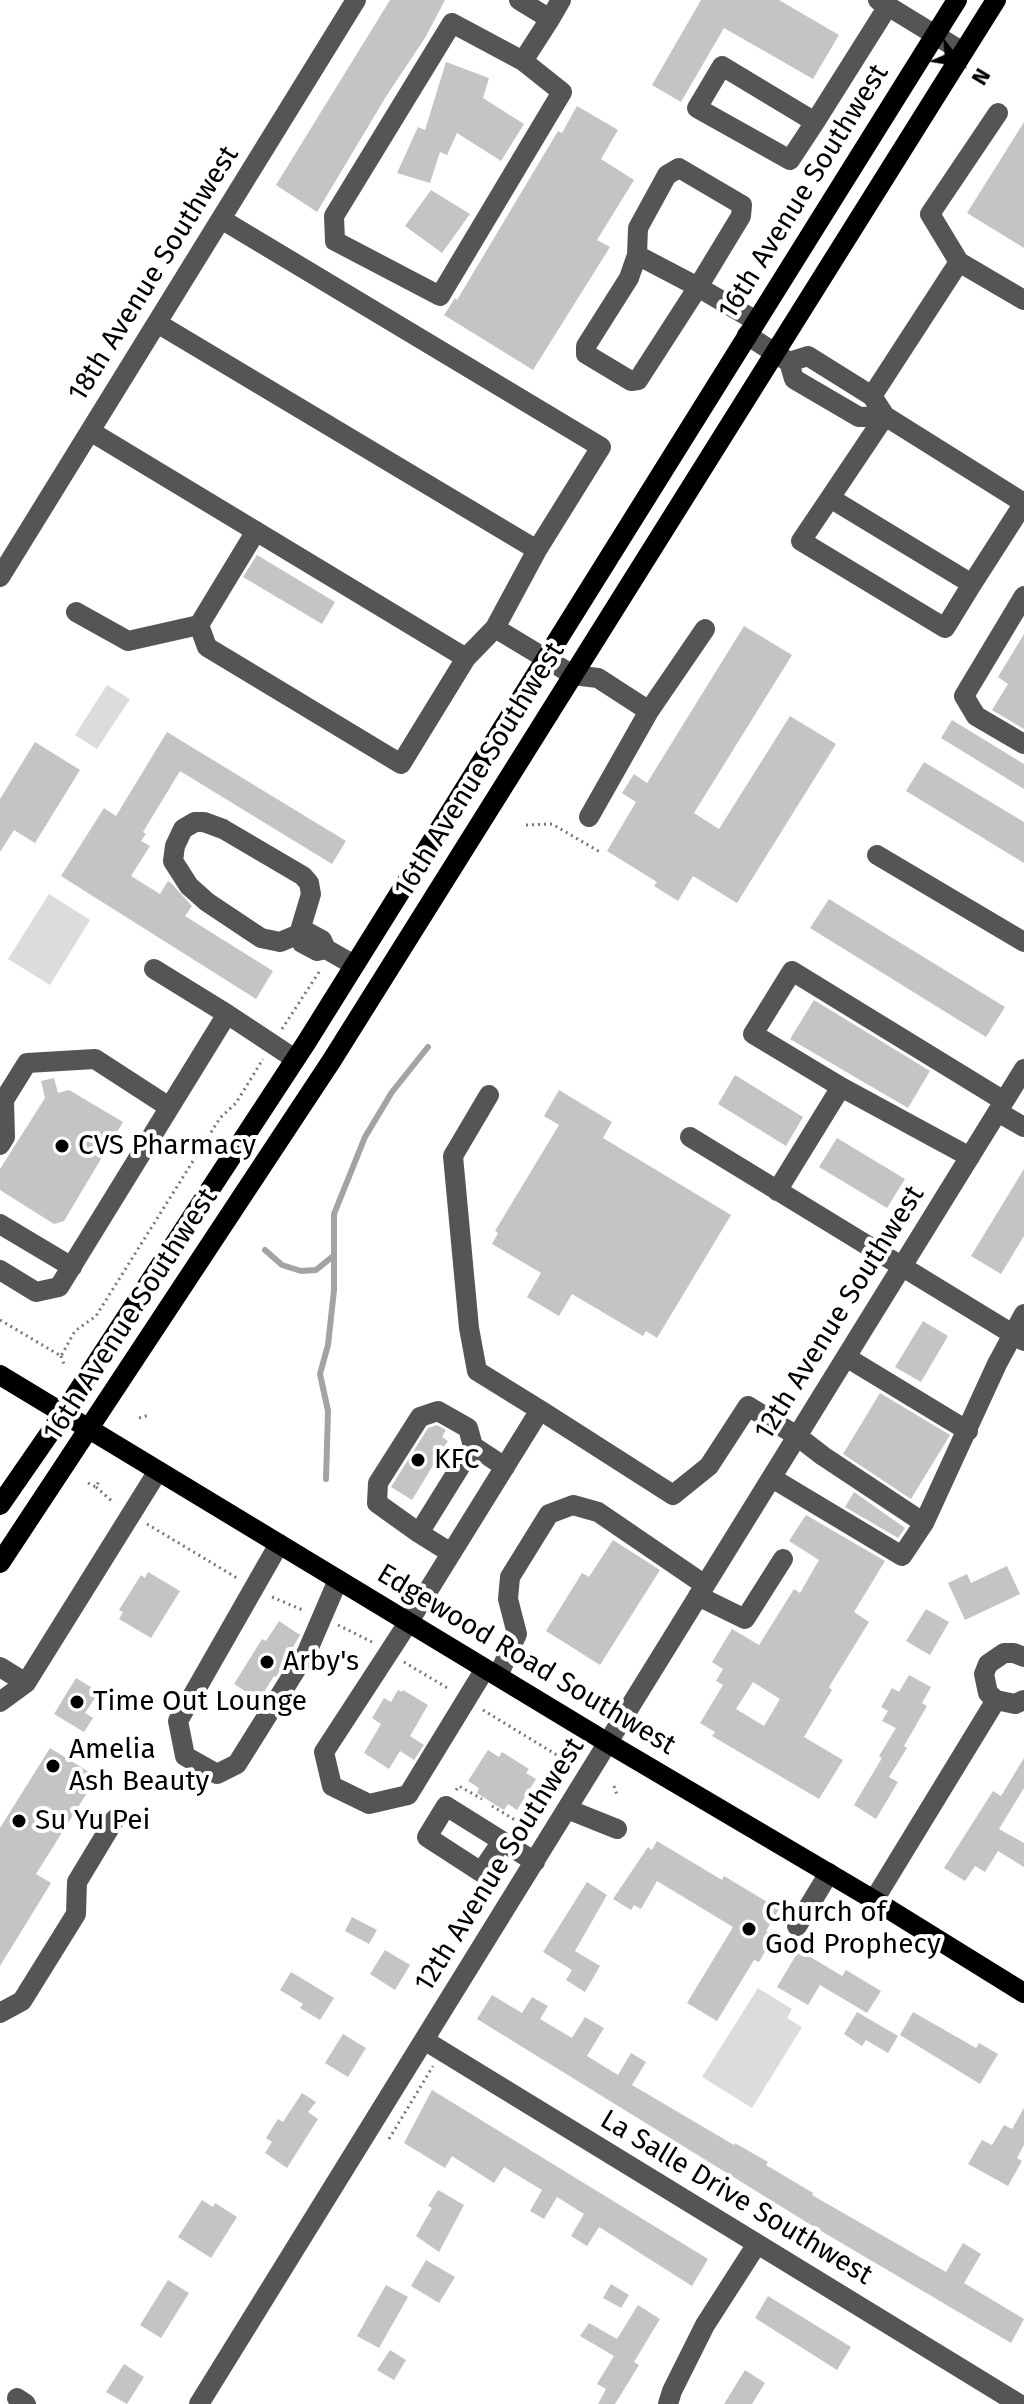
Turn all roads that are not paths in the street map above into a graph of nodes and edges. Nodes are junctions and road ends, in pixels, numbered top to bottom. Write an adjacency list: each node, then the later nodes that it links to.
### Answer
1 (356, 0): 13 (street, 18th Avenue Southwest)
2 (519, 0): 7 (street)
3 (561, 0): 7 (street)
4 (957, 0): 8 (main road, 16th Avenue Southwest)
5 (996, 0): 9 (main road, 16th Avenue Southwest)
6 (883, 3): 8 (street); 12 (street)
7 (550, 19): 10 (street)
8 (935, 35): 9 (street); 19 (main road, 16th Avenue Southwest)
9 (963, 52): 20 (main road, 16th Avenue Southwest)
10 (523, 61): 10 (street)
11 (998, 113): 15 (street)
12 (815, 122): 12 (street)
13 (221, 219): 18 (street, 18th Avenue Southwest); 26 (street)
14 (637, 255): 16 (street); 16 (street); 16 (street)
15 (959, 262): 17 (street); 21 (street)
16 (698, 287): 19 (street)
17 (1024, 300)
18 (157, 323): 23 (street, 18th Avenue Southwest); 26 (street)
19 (752, 328): 20 (street); 35 (main road, 16th Avenue Southwest)
20 (782, 357): 21 (street); 22 (street); 36 (main road, 16th Avenue Southwest)
21 (872, 396): 22 (street)
22 (885, 416): 24 (street); 28 (street)
23 (90, 431): 25 (street); 27 (street, 18th Avenue Southwest)
24 (830, 498): 28 (street); 28 (street)
25 (256, 531): 31 (street); 34 (street)
26 (537, 550): 32 (street)
27 (0, 577)
28 (972, 584)
29 (1024, 596): 38 (street)
30 (76, 612): 31 (street)
31 (199, 625): 34 (street)
32 (495, 628): 34 (street); 35 (street)
33 (705, 629): 37 (street)
34 (466, 658)
35 (545, 658): 36 (street); 43 (main road, 16th Avenue Southwest)
36 (573, 675): 37 (street); 67 (main road, 16th Avenue Southwest)
37 (649, 711): 39 (street)
38 (1024, 744)
39 (589, 817)
40 (877, 855): 42 (street)
41 (299, 934): 41 (street); 43 (street)
42 (1024, 942)
43 (354, 965): 46 (main road, 16th Avenue Southwest)
44 (154, 969): 45 (street)
45 (227, 1014): 46 (street); 51 (street)
46 (295, 1059): 66 (main road, 16th Avenue Southwest)
47 (1024, 1069): 50 (street, 12th Avenue Southwest)
48 (841, 1087): 50 (street); 55 (street); 56 (street)
49 (489, 1095): 65 (street)
50 (1001, 1106): 52 (street); 55 (street, 12th Avenue Southwest)
51 (169, 1107): 53 (street); 58 (street)
52 (1024, 1127)
53 (2, 1132)
54 (690, 1137): 56 (street)
55 (970, 1157): 59 (street, 12th Avenue Southwest)
56 (777, 1191): 59 (street)
57 (0, 1224): 58 (street)
58 (72, 1267): 60 (street)
59 (902, 1268): 62 (street); 63 (street, 12th Avenue Southwest)
60 (0, 1270)
61 (1024, 1314): 62 (street)
62 (1018, 1337): 68 (street)
63 (846, 1357): 68 (street); 69 (street, 12th Avenue Southwest)
64 (0, 1375): 66 (main road, Edgewood Road Southwest)
65 (540, 1410): 69 (street); 71 (street)
66 (63, 1414): 67 (main road, Edgewood Road Southwest); 74 (main road, 16th Avenue Southwest)
67 (89, 1430): 72 (main road, Edgewood Road Southwest); 80 (main road, 16th Avenue Southwest)
68 (968, 1431): 75 (street)
69 (797, 1436): 73 (street, 12th Avenue Southwest); 75 (street)
70 (473, 1446): 71 (street); 76 (street); 76 (street)
71 (505, 1467): 78 (street)
72 (158, 1471): 77 (main road, Edgewood Road Southwest); 87 (street)
73 (772, 1478): 75 (street); 82 (street, 12th Avenue Southwest)
74 (0, 1505)
75 (924, 1523)
76 (419, 1533): 78 (street)
77 (279, 1544): 81 (main road, Edgewood Road Southwest); 81 (street)
78 (451, 1553): 83 (street)
79 (783, 1559): 82 (street)
80 (0, 1563)
81 (338, 1580): 83 (main road, Edgewood Road Southwest)
82 (702, 1590): 86 (street); 91 (street, 12th Avenue Southwest)
83 (408, 1623): 86 (main road, Edgewood Road Southwest); 86 (street)
84 (1024, 1657): 88 (street)
85 (0, 1667): 87 (street)
86 (491, 1672): 91 (main road, Edgewood Road Southwest)
87 (26, 1683): 90 (street)
88 (996, 1700): 89 (street); 98 (street)
89 (1024, 1700)
90 (0, 1702)
91 (608, 1743): 92 (street, 12th Avenue Southwest); 97 (main road, Edgewood Road Southwest)
92 (567, 1809): 94 (street); 96 (street, 12th Avenue Southwest)
93 (115, 1819): 101 (street)
94 (617, 1829)
95 (502, 1841): 96 (street)
96 (535, 1862): 102 (street, 12th Avenue Southwest)
97 (829, 1873): 98 (main road, Edgewood Road Southwest); 99 (street)
98 (874, 1900): 100 (main road, Edgewood Road Southwest)
99 (797, 1926)
100 (1024, 1993)
101 (0, 2013)
102 (424, 2040): 103 (street, La Salle Drive Southwest); 104 (street, 12th Avenue Southwest)
103 (757, 2244): 105 (street); 106 (street, La Salle Drive Southwest)
104 (199, 2404)
105 (668, 2404)
106 (1019, 2404)

